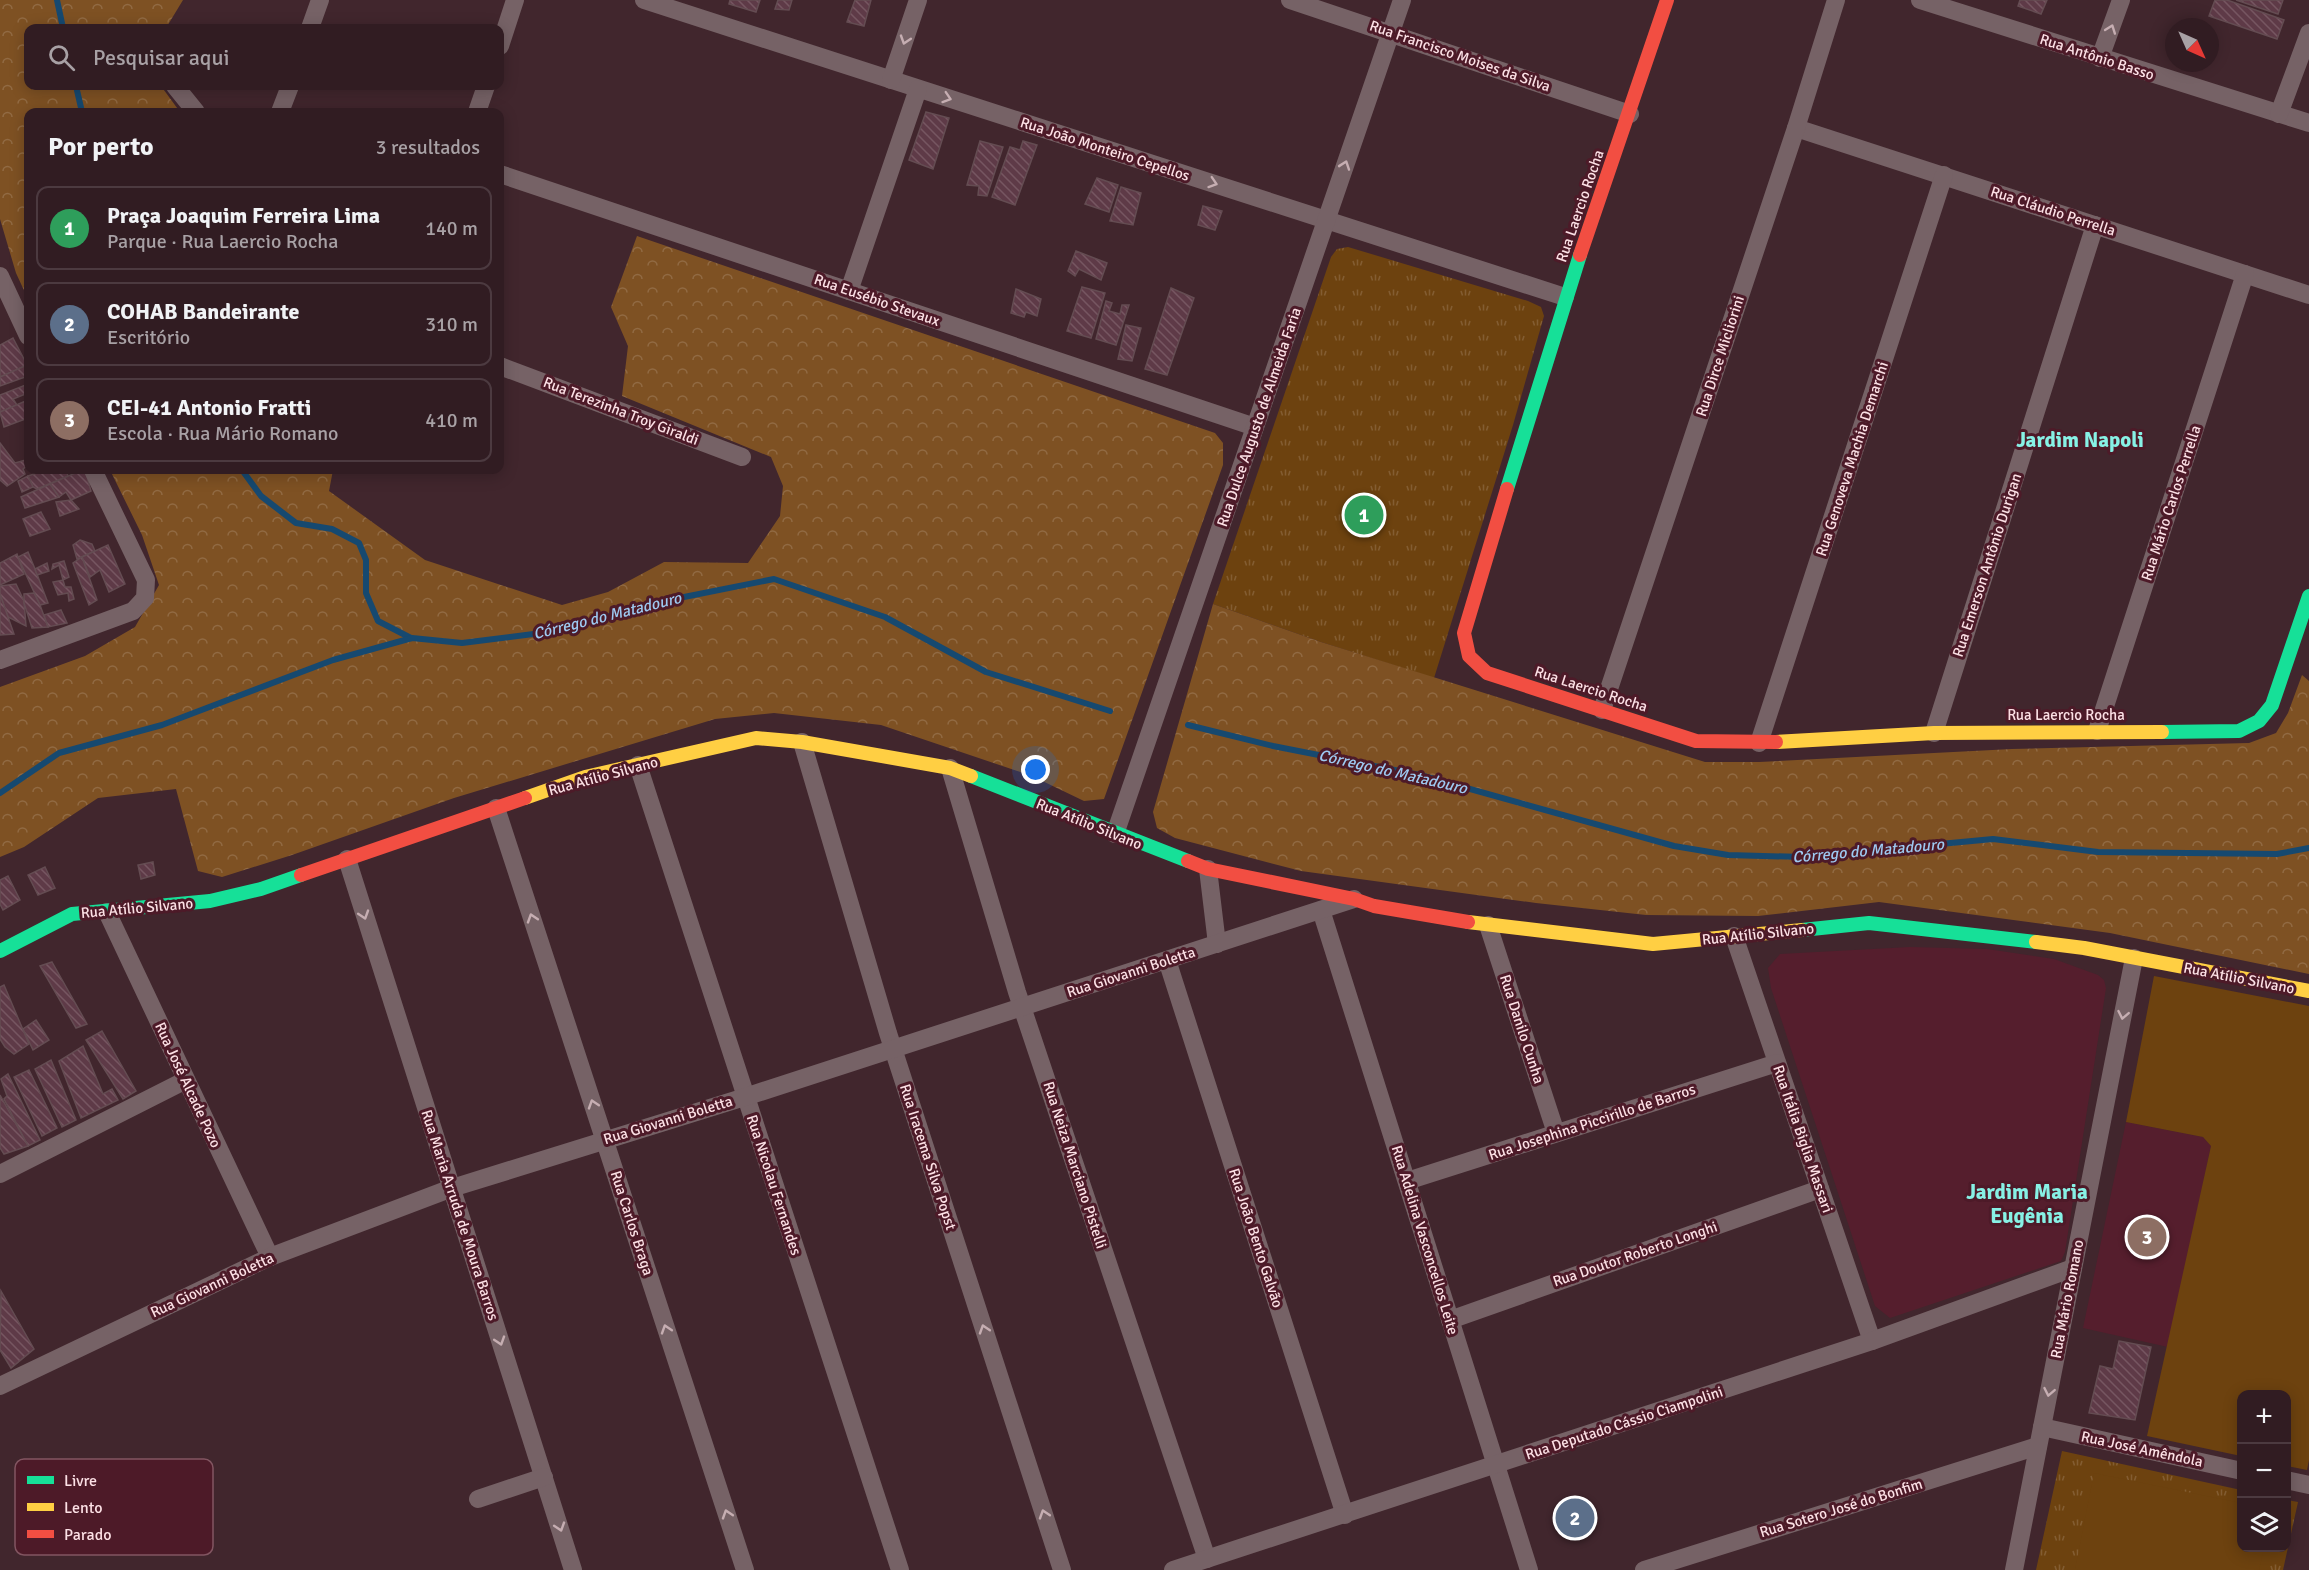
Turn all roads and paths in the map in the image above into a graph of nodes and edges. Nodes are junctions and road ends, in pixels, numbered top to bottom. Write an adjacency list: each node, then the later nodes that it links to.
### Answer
1 (320, 0): 11 (street)
2 (515, 0): 14 (street)
3 (644, 0): 16 (street, Rua João Monteiro Cepellos)
4 (918, 0): 16 (street, one-way to 16)
5 (1290, 0): 12 (street, Rua Francisco Moises da Silva)
6 (1402, 0): 12 (street, Rua Dulce Augusto de Almeida Faria)
7 (1667, 0): 24 (street, Rua Laercio Rocha)
8 (1836, 0): 27 (street, Rua Dirce Micliorini)
9 (1921, 0): 15 (street, Rua Antônio Basso)
10 (2121, 0): 15 (street, one-way to 10)
11 (311, 24)
12 (1391, 32): 24 (street, Rua Francisco Moises da Silva); 30 (street, Rua Dulce Augusto de Almeida Faria, one-way to 12)
13 (2309, 33): 25 (street)
14 (504, 34)
15 (2100, 58): 25 (street, Rua Antônio Basso)
16 (891, 80): 17 (street, Rua João Monteiro Cepellos)
17 (918, 88): 30 (street, Rua João Monteiro Cepellos, one-way to 30); 34 (street)
18 (178, 90): 21 (street)
19 (288, 90): 22 (street)
20 (485, 90): 23 (street)
21 (193, 108)
22 (282, 108)
23 (478, 108)
24 (1629, 114): 36 (street, Rua Laercio Rocha)
25 (2279, 114): 26 (street, Rua Antônio Basso)
26 (2309, 123)
27 (1796, 128): 29 (street, Rua Cláudio Perrella); 45 (street, Rua Dirce Micliorini)
28 (504, 175): 34 (street, Rua Eusébio Stevaux)
29 (1944, 175): 31 (street, Rua Cláudio Perrella); 49 (street, Rua Genoveva Machia Demarchi)
30 (1326, 220): 36 (street, Rua João Monteiro Cepellos); 39 (street, Rua Dulce Augusto de Almeida Faria)
31 (2095, 225): 32 (street, Rua Cláudio Perrella); 47 (street, Rua Emerson Antônio Durigan)
32 (2245, 274): 35 (street, Rua Cláudio Perrella); 46 (street, Rua Mário Carlos Perrella)
33 (0, 276): 37 (street)
34 (849, 291): 39 (street, Rua Eusébio Stevaux)
35 (2309, 295)
36 (1565, 297): 45 (street, Rua Laercio Rocha)
37 (24, 327)
38 (504, 368): 40 (street, Rua Terezinha Troy Giraldi)
39 (1255, 428): 53 (street, Rua Dulce Augusto de Almeida Faria)
40 (742, 457)
41 (95, 474): 44 (street)
42 (2308, 605): 43 (street, Rua Laercio Rocha)
43 (2301, 644): 46 (street, Rua Laercio Rocha)
44 (0, 660)
45 (1602, 710): 49 (street, Rua Laercio Rocha)
46 (2097, 731): 47 (street, Rua Laercio Rocha)
47 (1934, 733): 49 (street, Rua Laercio Rocha)
48 (802, 742): 50 (street, Rua Atílio Silvano); 51 (street, Rua Atílio Silvano); 67 (street, Rua Iracema Silva Popst)
49 (1759, 744)
50 (638, 765): 52 (street, Rua Atílio Silvano); 70 (street, Rua Nicolau Fernandes)
51 (950, 768): 53 (street, Rua Atílio Silvano); 66 (street, Rua Neiza Marciano Pistelli)
52 (496, 808): 54 (street, Rua Atílio Silvano); 72 (street, Rua Carlos Braga, one-way to 52)
53 (1115, 834): 55 (street, Rua Atílio Silvano)
54 (346, 859): 58 (street, Rua Atílio Silvano); 75 (street, Rua Maria Arruda de Moura Barros, one-way to 75)
55 (1208, 869): 56 (street, Rua Atílio Silvano); 61 (street)
56 (1354, 899): 57 (street, Rua Giovanni Boletta); 59 (street, Rua Atílio Silvano)
57 (1321, 910): 61 (street, Rua Giovanni Boletta); 74 (street, Rua Adelina Vasconcellos Leite)
58 (107, 912): 62 (street, Rua Atílio Silvano); 69 (street, Rua José Alcade Pozo)
59 (1488, 925): 60 (street, Rua Atílio Silvano); 71 (street, Rua Danilo Cunha)
60 (1734, 936): 63 (street, Rua Atílio Silvano); 68 (street, Rua Itália Biglia Massari)
61 (1217, 944): 64 (street, Rua Giovanni Boletta)
62 (0, 951)
63 (2134, 958): 65 (street, Rua Atílio Silvano); 78 (street, Rua Mário Romano, one-way to 78)
64 (1167, 960): 66 (street, Rua Giovanni Boletta); 90 (street, Rua João Bento Galvão)
65 (2309, 991)
66 (1022, 1007): 67 (street, Rua Giovanni Boletta); 91 (street, Rua Neiza Marciano Pistelli)
67 (893, 1048): 70 (street, Rua Giovanni Boletta); 95 (street, Rua Iracema Silva Popst, one-way to 67)
68 (1777, 1062): 71 (street, Rua Josephina Piccirillo de Barros); 76 (street, Rua Itália Biglia Massari)
69 (186, 1080): 73 (street); 77 (street, Rua José Alcade Pozo)
70 (745, 1097): 72 (street, Rua Giovanni Boletta); 94 (street, Rua Nicolau Fernandes)
71 (1556, 1133): 74 (street, Rua Josephina Piccirillo de Barros)
72 (604, 1139): 75 (street, Rua Giovanni Boletta); 93 (street, Rua Carlos Braga, one-way to 72)
73 (0, 1174)
74 (1407, 1182): 79 (street, Rua Adelina Vasconcellos Leite)
75 (452, 1188): 77 (street, Rua Giovanni Boletta); 86 (street, Rua Maria Arruda de Moura Barros, one-way to 86)
76 (1820, 1189): 79 (street, Rua Doutor Roberto Longhi); 80 (street, Rua Itália Biglia Massari)
77 (270, 1257): 81 (street, Rua Giovanni Boletta)
78 (2073, 1268): 80 (street, Rua Deputado Cássio Ciampolini); 82 (street, Rua Mário Romano, one-way to 82)
79 (1450, 1320): 84 (street, Rua Adelina Vasconcellos Leite)
80 (1872, 1341): 84 (street, Rua Deputado Cássio Ciampolini)
81 (0, 1386)
82 (2042, 1427): 83 (street, Rua Mário Romano); 85 (street, Rua José Amêndola)
83 (2038, 1446): 98 (street, Rua Sotero José do Bonfim); 99 (street, Rua Mário Romano)
84 (1497, 1465): 90 (street, Rua Deputado Cássio Ciampolini); 97 (street, Rua Adelina Vasconcellos Leite)
85 (2237, 1470)
86 (544, 1477): 89 (street); 92 (street, Rua Maria Arruda de Moura Barros, one-way to 92)
87 (2291, 1481): 88 (street)
88 (2309, 1485)
89 (478, 1499)
90 (1345, 1515): 91 (street, Rua Deputado Cássio Ciampolini)
91 (1207, 1559): 96 (street, Rua Deputado Cássio Ciampolini)
92 (573, 1570)
93 (745, 1570)
94 (900, 1570)
95 (1062, 1570)
96 (1173, 1570)
97 (1529, 1570)
98 (1644, 1570)
99 (2014, 1570)

